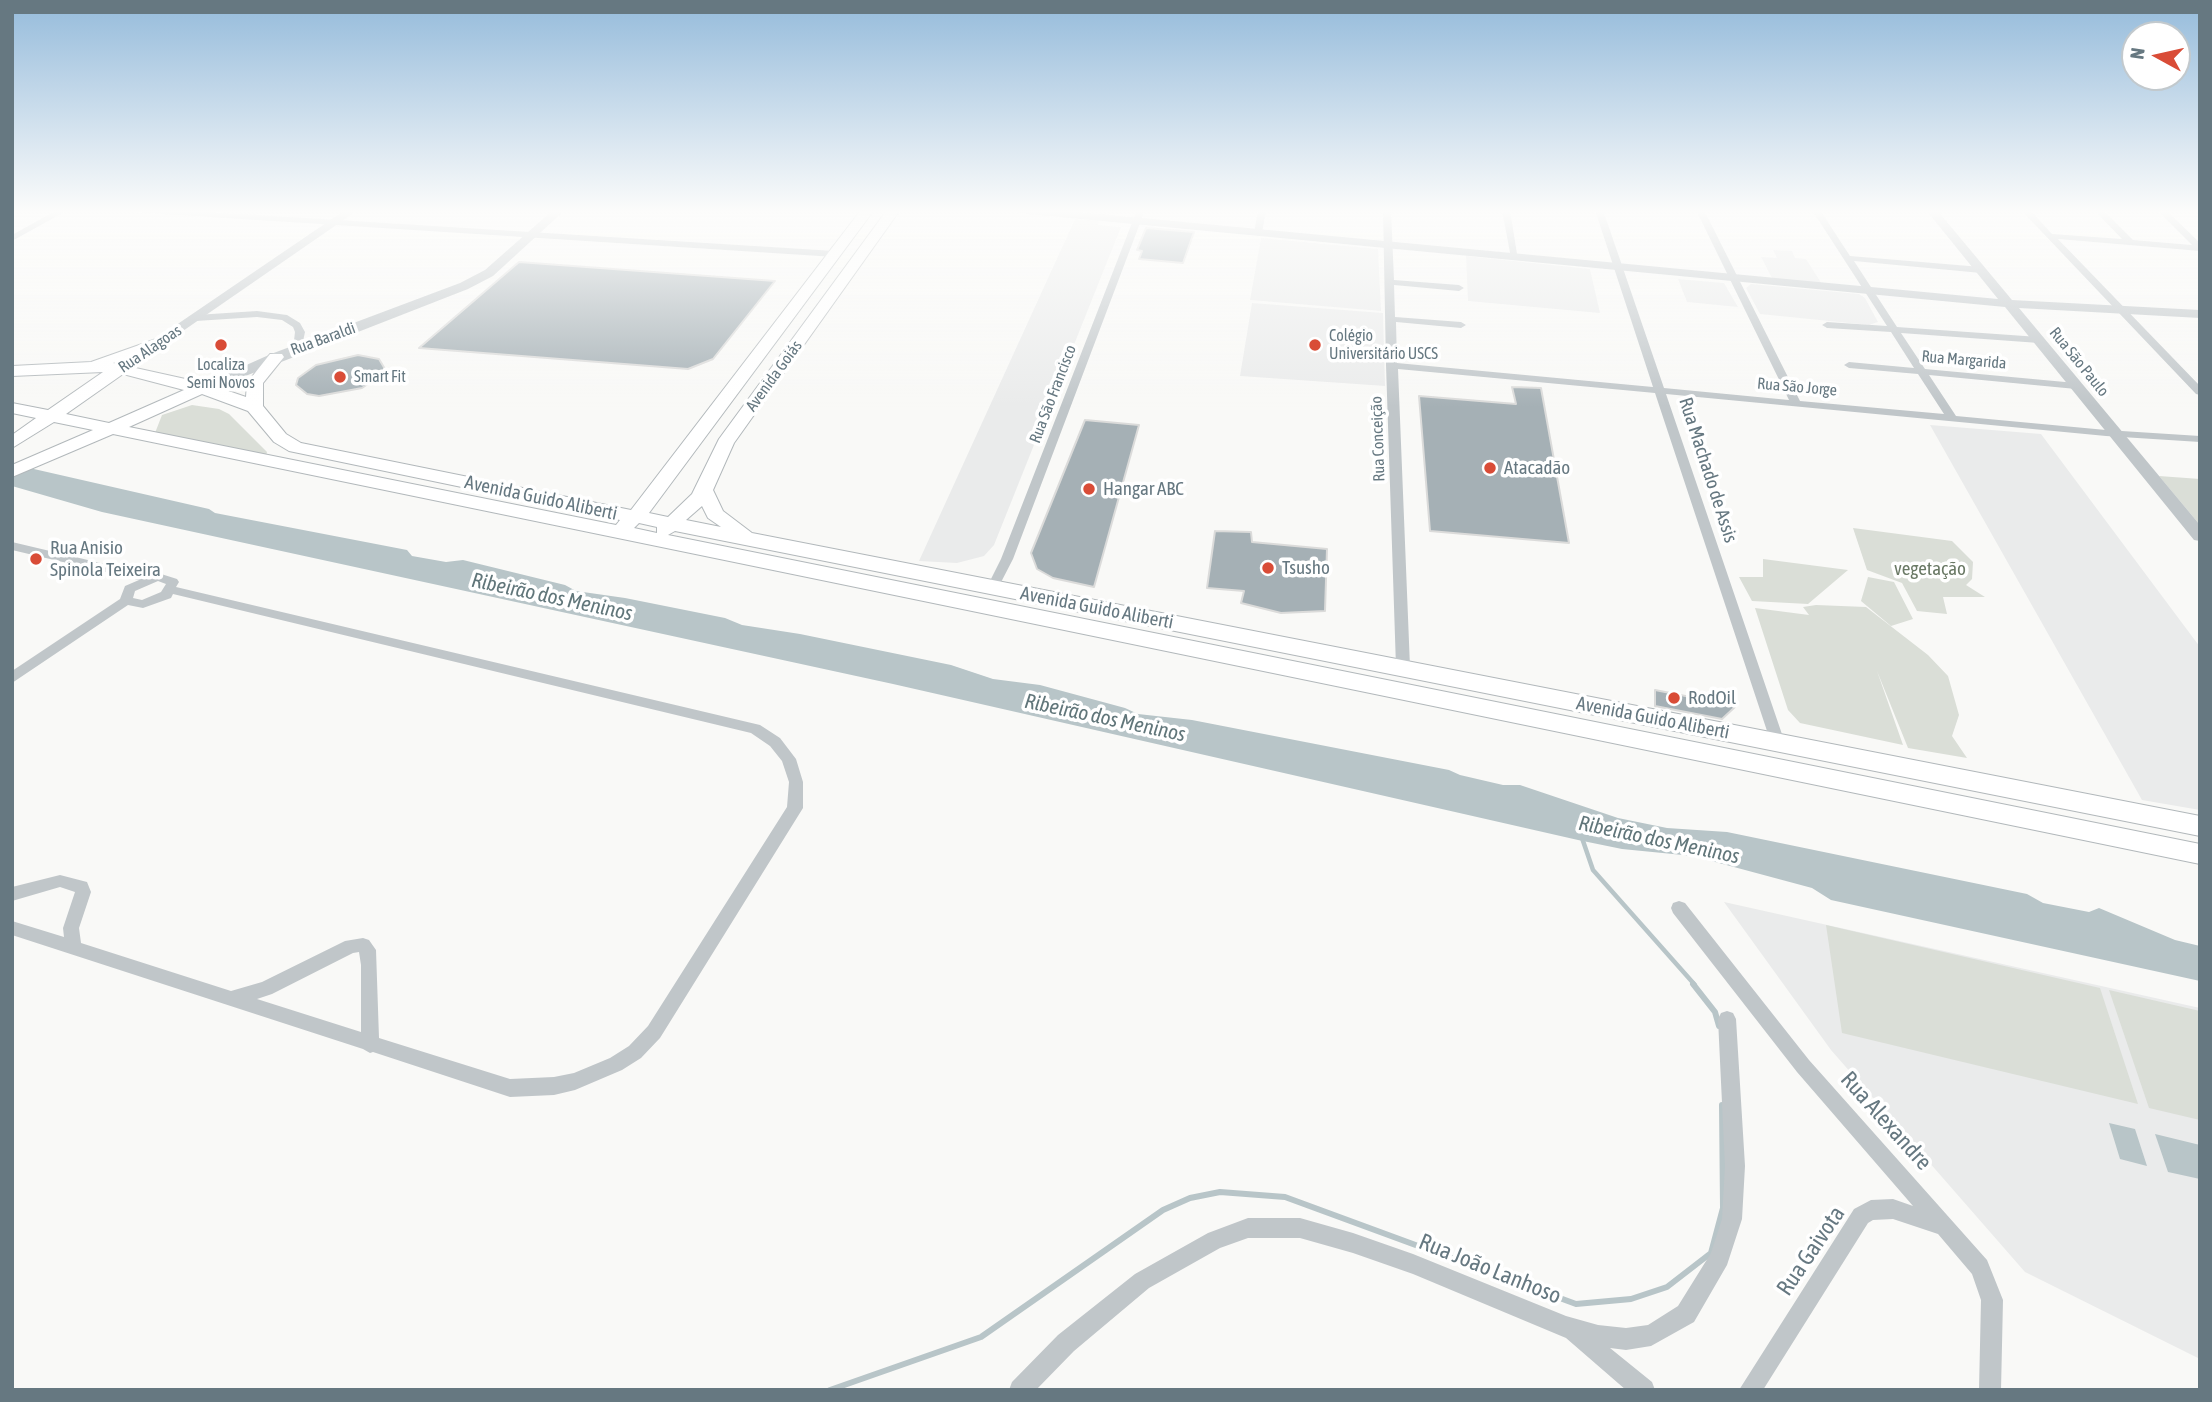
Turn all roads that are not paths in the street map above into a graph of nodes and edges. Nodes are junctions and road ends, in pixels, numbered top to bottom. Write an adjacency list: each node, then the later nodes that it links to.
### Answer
1 (259, 275): 20 (street, Rua Alagoas)
2 (484, 275): 27 (street, Rua Baraldi)
3 (818, 275): 56 (main road, Avenida Goiás)
4 (847, 275): 55 (main road, Avenida Goiás)
5 (1116, 275): 63 (street, Rua São Francisco)
6 (1389, 275): 14 (street, Rua Conceição)
7 (1621, 275): 40 (street, Rua Machado de Assis)
8 (1690, 275): 13 (street)
9 (1733, 275): 13 (street)
10 (1858, 275): 16 (street)
11 (1986, 275): 17 (street, Rua São Paulo)
12 (2088, 275): 18 (street)
13 (1735, 280): 16 (street); 43 (street)
14 (1389, 282): 15 (street); 21 (street, Rua Conceição)
15 (1459, 288)
16 (1869, 292): 17 (street); 24 (street)
17 (2010, 304): 18 (street); 25 (street, Rua São Paulo)
18 (2122, 310): 19 (street); 41 (street)
19 (2200, 314)
20 (196, 318): 26 (street, Rua Alagoas); 27 (street)
21 (1390, 318): 23 (street); 29 (street, Rua Conceição)
22 (1827, 324): 24 (street)
23 (1461, 325)
24 (1894, 330): 25 (street); 35 (street)
25 (2039, 340): 37 (street, Rua São Paulo)
26 (159, 343): 31 (main road); 32 (street, Rua Alagoas)
27 (298, 348): 28 (street, Rua Baraldi)
28 (276, 357): 39 (street, Rua Baraldi); 44 (main road)
29 (1391, 365): 40 (street, Rua São Jorge); 67 (street, Rua Conceição)
30 (1849, 365): 35 (street, Rua Margarida)
31 (81, 366): 32 (main road, Avenida Guido Aliberti); 33 (main road, Avenida Guido Aliberti)
32 (120, 368): 36 (main road, Avenida Guido Aliberti); 38 (main road, Rua Alagoas)
33 (36, 369): 34 (main road, Avenida Guido Aliberti); 42 (main road)
34 (12, 371)
35 (1922, 372): 37 (street, Rua Margarida); 47 (street)
36 (159, 377): 38 (main road); 39 (main road, Avenida Guido Aliberti)
37 (2076, 386): 49 (street, Rua São Paulo)
38 (93, 387): 46 (main road, Rua Alagoas)
39 (202, 388): 44 (main road, Avenida Guido Aliberti); 48 (main road, Rua Baraldi)
40 (1661, 390): 43 (street, Rua São Jorge); 69 (street, Rua Machado de Assis)
41 (2200, 392)
42 (12, 402)
43 (1795, 402): 47 (street, Rua São Jorge)
44 (254, 407): 56 (main road, Avenida Guido Aliberti)
45 (12, 408): 46 (main road, Avenida Guido Aliberti)
46 (51, 416): 48 (main road, Avenida Guido Aliberti); 51 (main road, Rua Alagoas)
47 (1952, 418): 49 (street, Rua São Jorge)
48 (109, 429): 52 (main road, Avenida Guido Aliberti); 53 (main road)
49 (2114, 434): 50 (street, Rua São Jorge); 58 (street, Rua São Paulo)
50 (2200, 439)
51 (12, 443)
52 (170, 443): 53 (main road); 56 (main road, Avenida Guido Aliberti)
53 (36, 461): 54 (main road)
54 (12, 472)
55 (704, 491): 57 (main road, Avenida Goiás); 60 (main road)
56 (627, 524): 57 (main road, Avenida Guido Aliberti); 59 (main road, Avenida Guido Aliberti)
57 (672, 524): 59 (main road, Avenida Goiás); 60 (main road, Avenida Guido Aliberti)
58 (2200, 536)
59 (655, 538): 65 (main road, Avenida Guido Aliberti)
60 (762, 542): 63 (main road, Avenida Guido Aliberti)
61 (12, 546): 62 (street)
62 (149, 579): 64 (street); 66 (street)
63 (993, 587): 65 (main road); 67 (main road, Avenida Guido Aliberti)
64 (171, 590): 66 (street); 80 (street)
65 (944, 597): 71 (main road, Avenida Guido Aliberti)
66 (126, 601): 68 (street)
67 (1403, 667): 69 (main road, Avenida Guido Aliberti)
68 (12, 678)
69 (1778, 743): 70 (main road, Avenida Guido Aliberti)
70 (2061, 799): 71 (main road); 72 (main road, Avenida Guido Aliberti)
71 (2053, 824): 73 (main road, Avenida Guido Aliberti)
72 (2200, 826)
73 (2200, 854)
74 (12, 894): 77 (street)
75 (1679, 908): 81 (street, Rua Alexandre)
76 (12, 928): 77 (street)
77 (73, 947): 78 (street)
78 (229, 999): 80 (street); 80 (street)
79 (1727, 1019): 82 (street, Rua João Lanhoso)
80 (370, 1045)
81 (1948, 1228): 85 (street, Rua Gaivota); 86 (street, Rua Alexandre)
82 (1566, 1327): 83 (street, Rua João Lanhoso); 84 (street)
83 (1020, 1390)
84 (1644, 1390)
85 (1750, 1390)
86 (1990, 1390)

